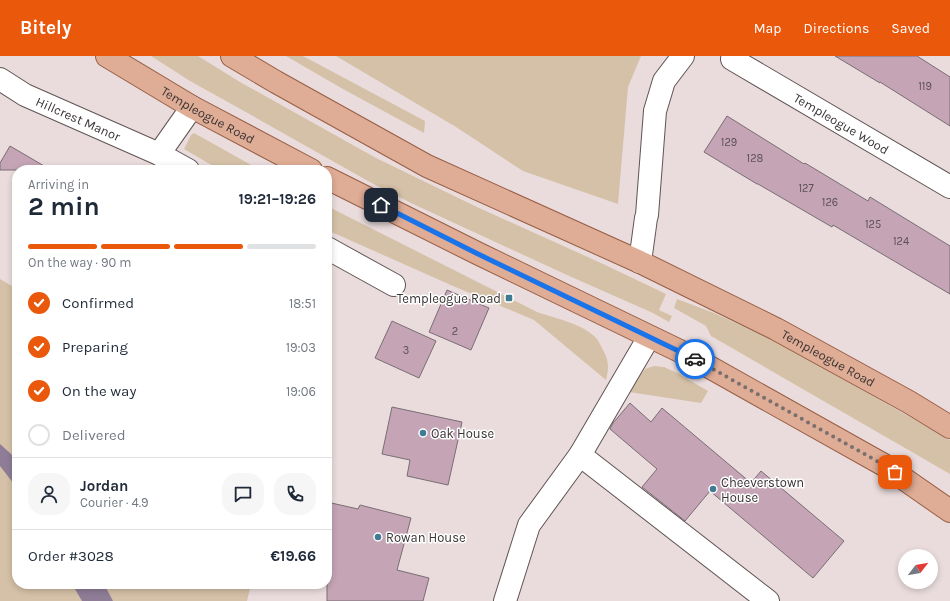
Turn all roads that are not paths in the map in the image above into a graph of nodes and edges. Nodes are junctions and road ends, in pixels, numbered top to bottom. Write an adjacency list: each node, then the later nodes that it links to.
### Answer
1 (107, 56): 6 (main road, Templeogue Road)
2 (232, 56): 13 (main road, Templeogue Road)
3 (683, 56): 13 (street)
4 (732, 59): 11 (street, Templeogue Wood)
5 (0, 79): 7 (street, Hillcrest Manor)
6 (192, 106): 7 (street); 9 (main road, Templeogue Road)
7 (159, 154): 8 (street, Hillcrest Manor)
8 (179, 165)
9 (302, 165)
10 (332, 180): 15 (main road)
11 (950, 187)
12 (332, 251): 14 (street)
13 (640, 262): 16 (main road, Templeogue Road)
14 (394, 285)
15 (649, 337): 17 (street); 18 (main road)
16 (950, 427)
17 (580, 455): 19 (street); 20 (street)
18 (950, 510)
19 (505, 601)
20 (768, 601)

